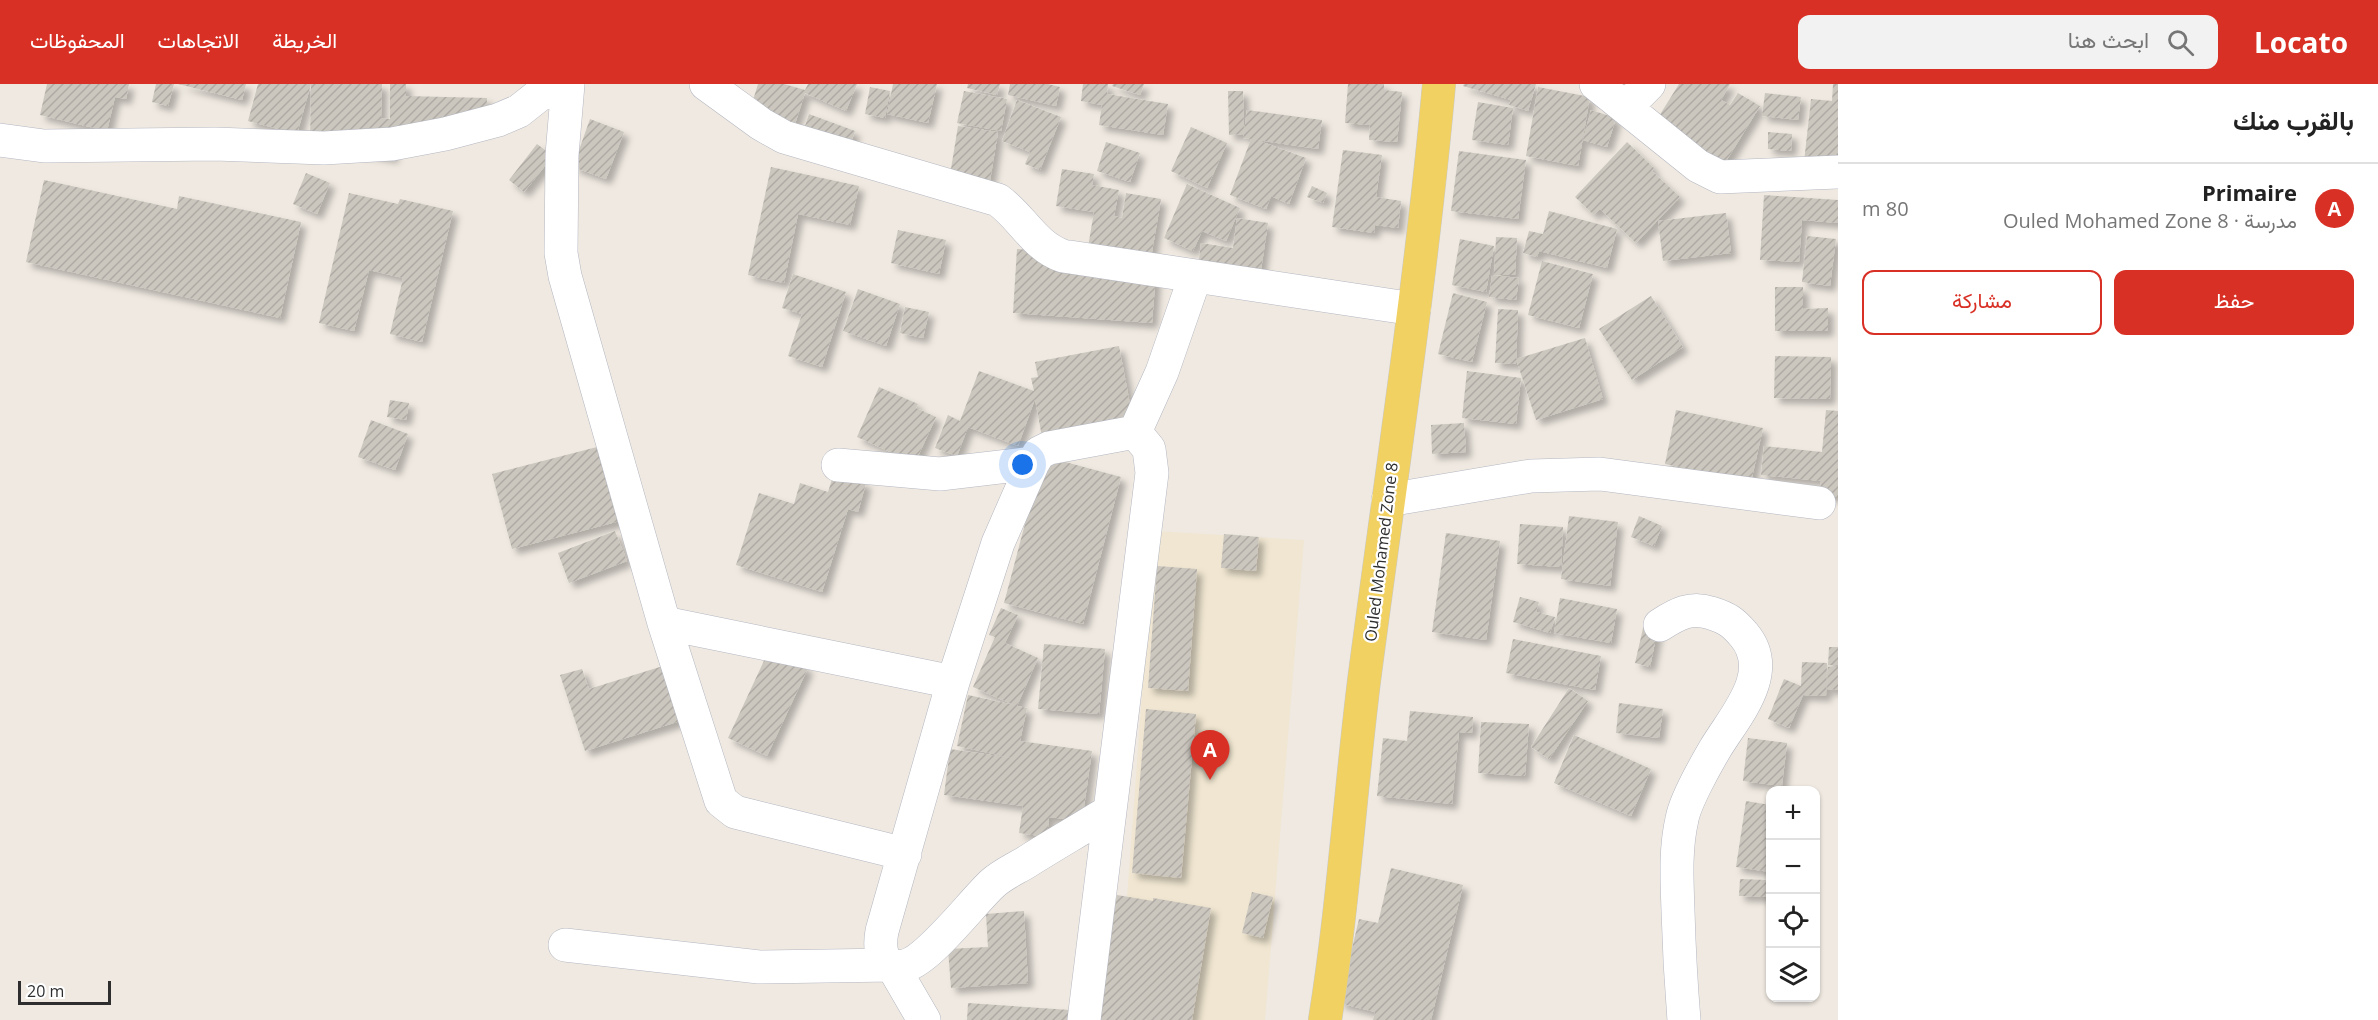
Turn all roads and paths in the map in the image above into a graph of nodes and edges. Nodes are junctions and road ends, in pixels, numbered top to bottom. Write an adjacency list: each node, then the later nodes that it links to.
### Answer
1 (553, 84): 8 (street)
2 (568, 84): 17 (street)
3 (705, 84): 10 (street)
4 (1439, 84): 11 (main road, Ouled Mohamed Zone 8)
5 (1596, 84): 7 (street)
6 (1649, 84): 7 (street)
7 (1626, 107): 9 (street)
8 (0, 140)
9 (1838, 172)
10 (1195, 277): 11 (street); 12 (street)
11 (1414, 309): 15 (main road, Ouled Mohamed Zone 8)
12 (1135, 432): 13 (street); 20 (street)
13 (1033, 463): 14 (street); 19 (street)
14 (838, 465)
15 (1388, 500): 16 (street); 26 (main road, Ouled Mohamed Zone 8)
16 (1819, 503)
17 (664, 623): 19 (street); 21 (street)
18 (1660, 625): 27 (street)
19 (953, 682): 21 (street)
20 (1110, 811): 23 (street); 25 (street)
21 (905, 854): 23 (street)
22 (565, 945): 23 (street)
23 (892, 965): 24 (street)
24 (924, 1020)
25 (1084, 1020)
26 (1325, 1020)
27 (1684, 1020)

